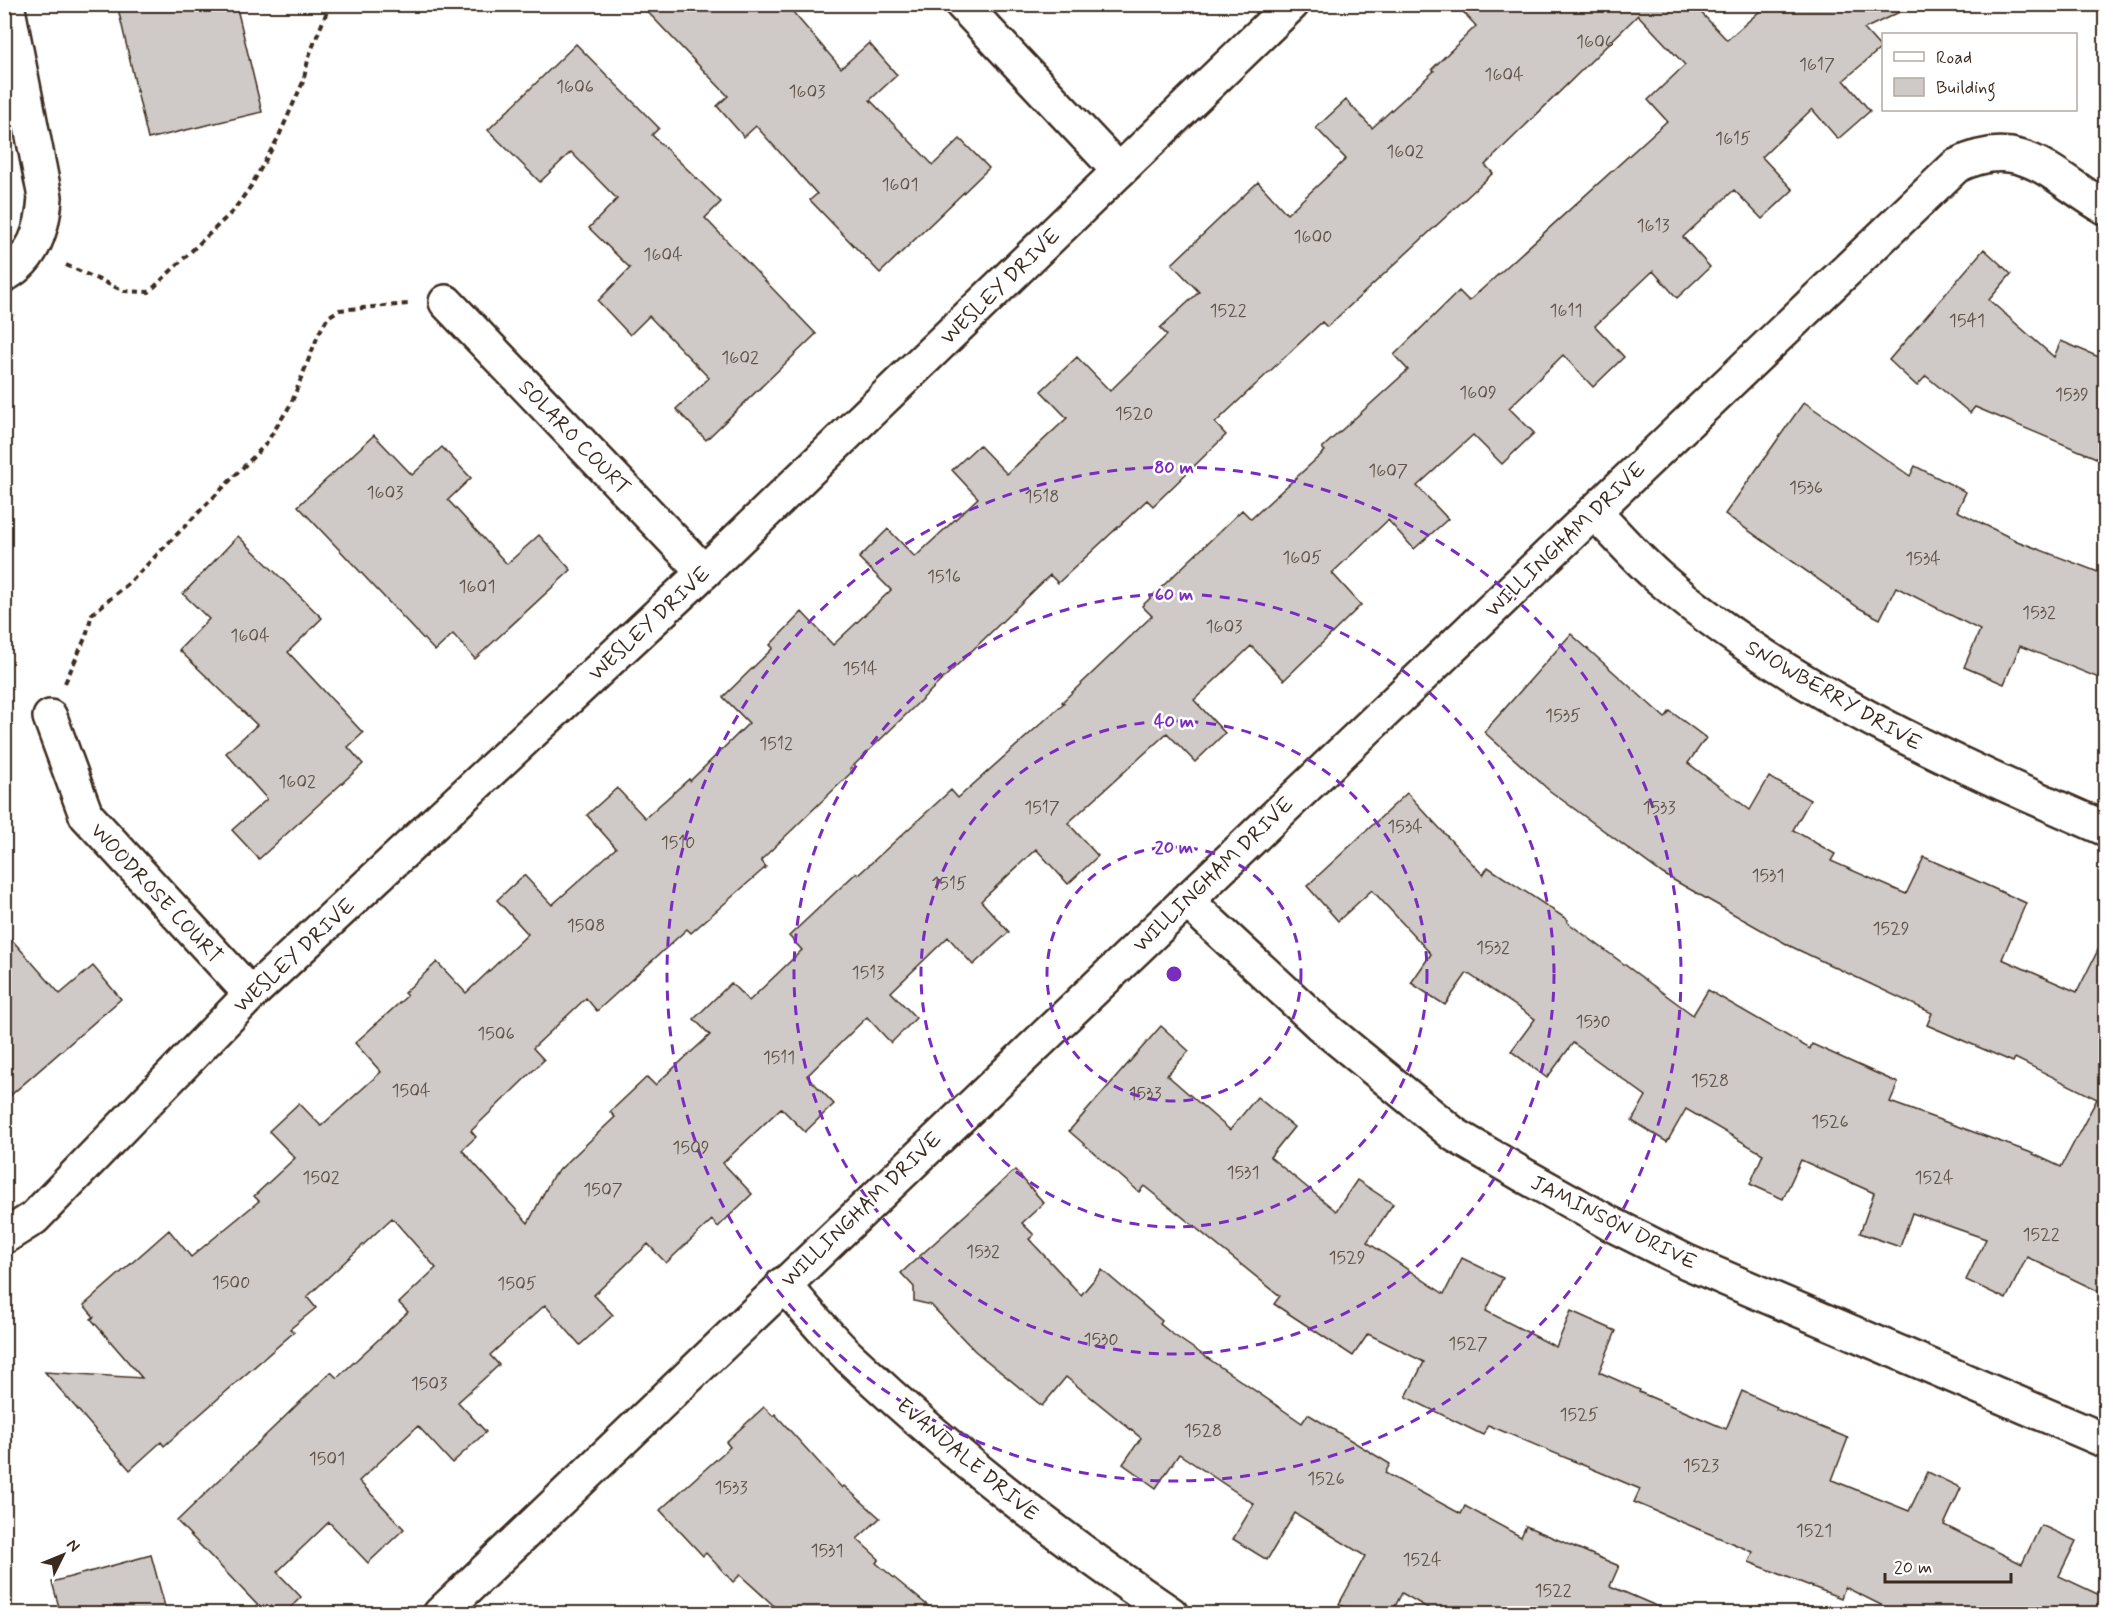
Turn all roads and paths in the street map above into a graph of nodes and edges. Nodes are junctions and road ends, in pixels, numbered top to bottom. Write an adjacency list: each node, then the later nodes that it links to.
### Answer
1 (7, 4): 7 (street)
2 (330, 4): 7 (path)
3 (962, 4): 5 (street)
4 (1292, 4): 5 (street, WESLEY DRIVE)
5 (1119, 171): 11 (street, WESLEY DRIVE)
6 (2106, 208): 10 (street, WILLINGHAM DRIVE)
7 (32, 251): 8 (street)
8 (4, 275)
9 (446, 302): 11 (street, SOLARO COURT); 12 (path)
10 (1594, 512): 13 (street, SNOWBERRY DRIVE); 14 (street, WILLINGHAM DRIVE)
11 (704, 572): 15 (street, WESLEY DRIVE)
12 (50, 717): 15 (street, WOODROSE COURT)
13 (2106, 829)
14 (1186, 900): 17 (street, WILLINGHAM DRIVE); 18 (street, JAMINSON DRIVE)
15 (251, 994): 16 (street, WESLEY DRIVE)
16 (4, 1237)
17 (783, 1284): 19 (street, WILLINGHAM DRIVE); 20 (street, EVANDALE DRIVE)
18 (2106, 1442)
19 (440, 1614)
20 (1171, 1614)

